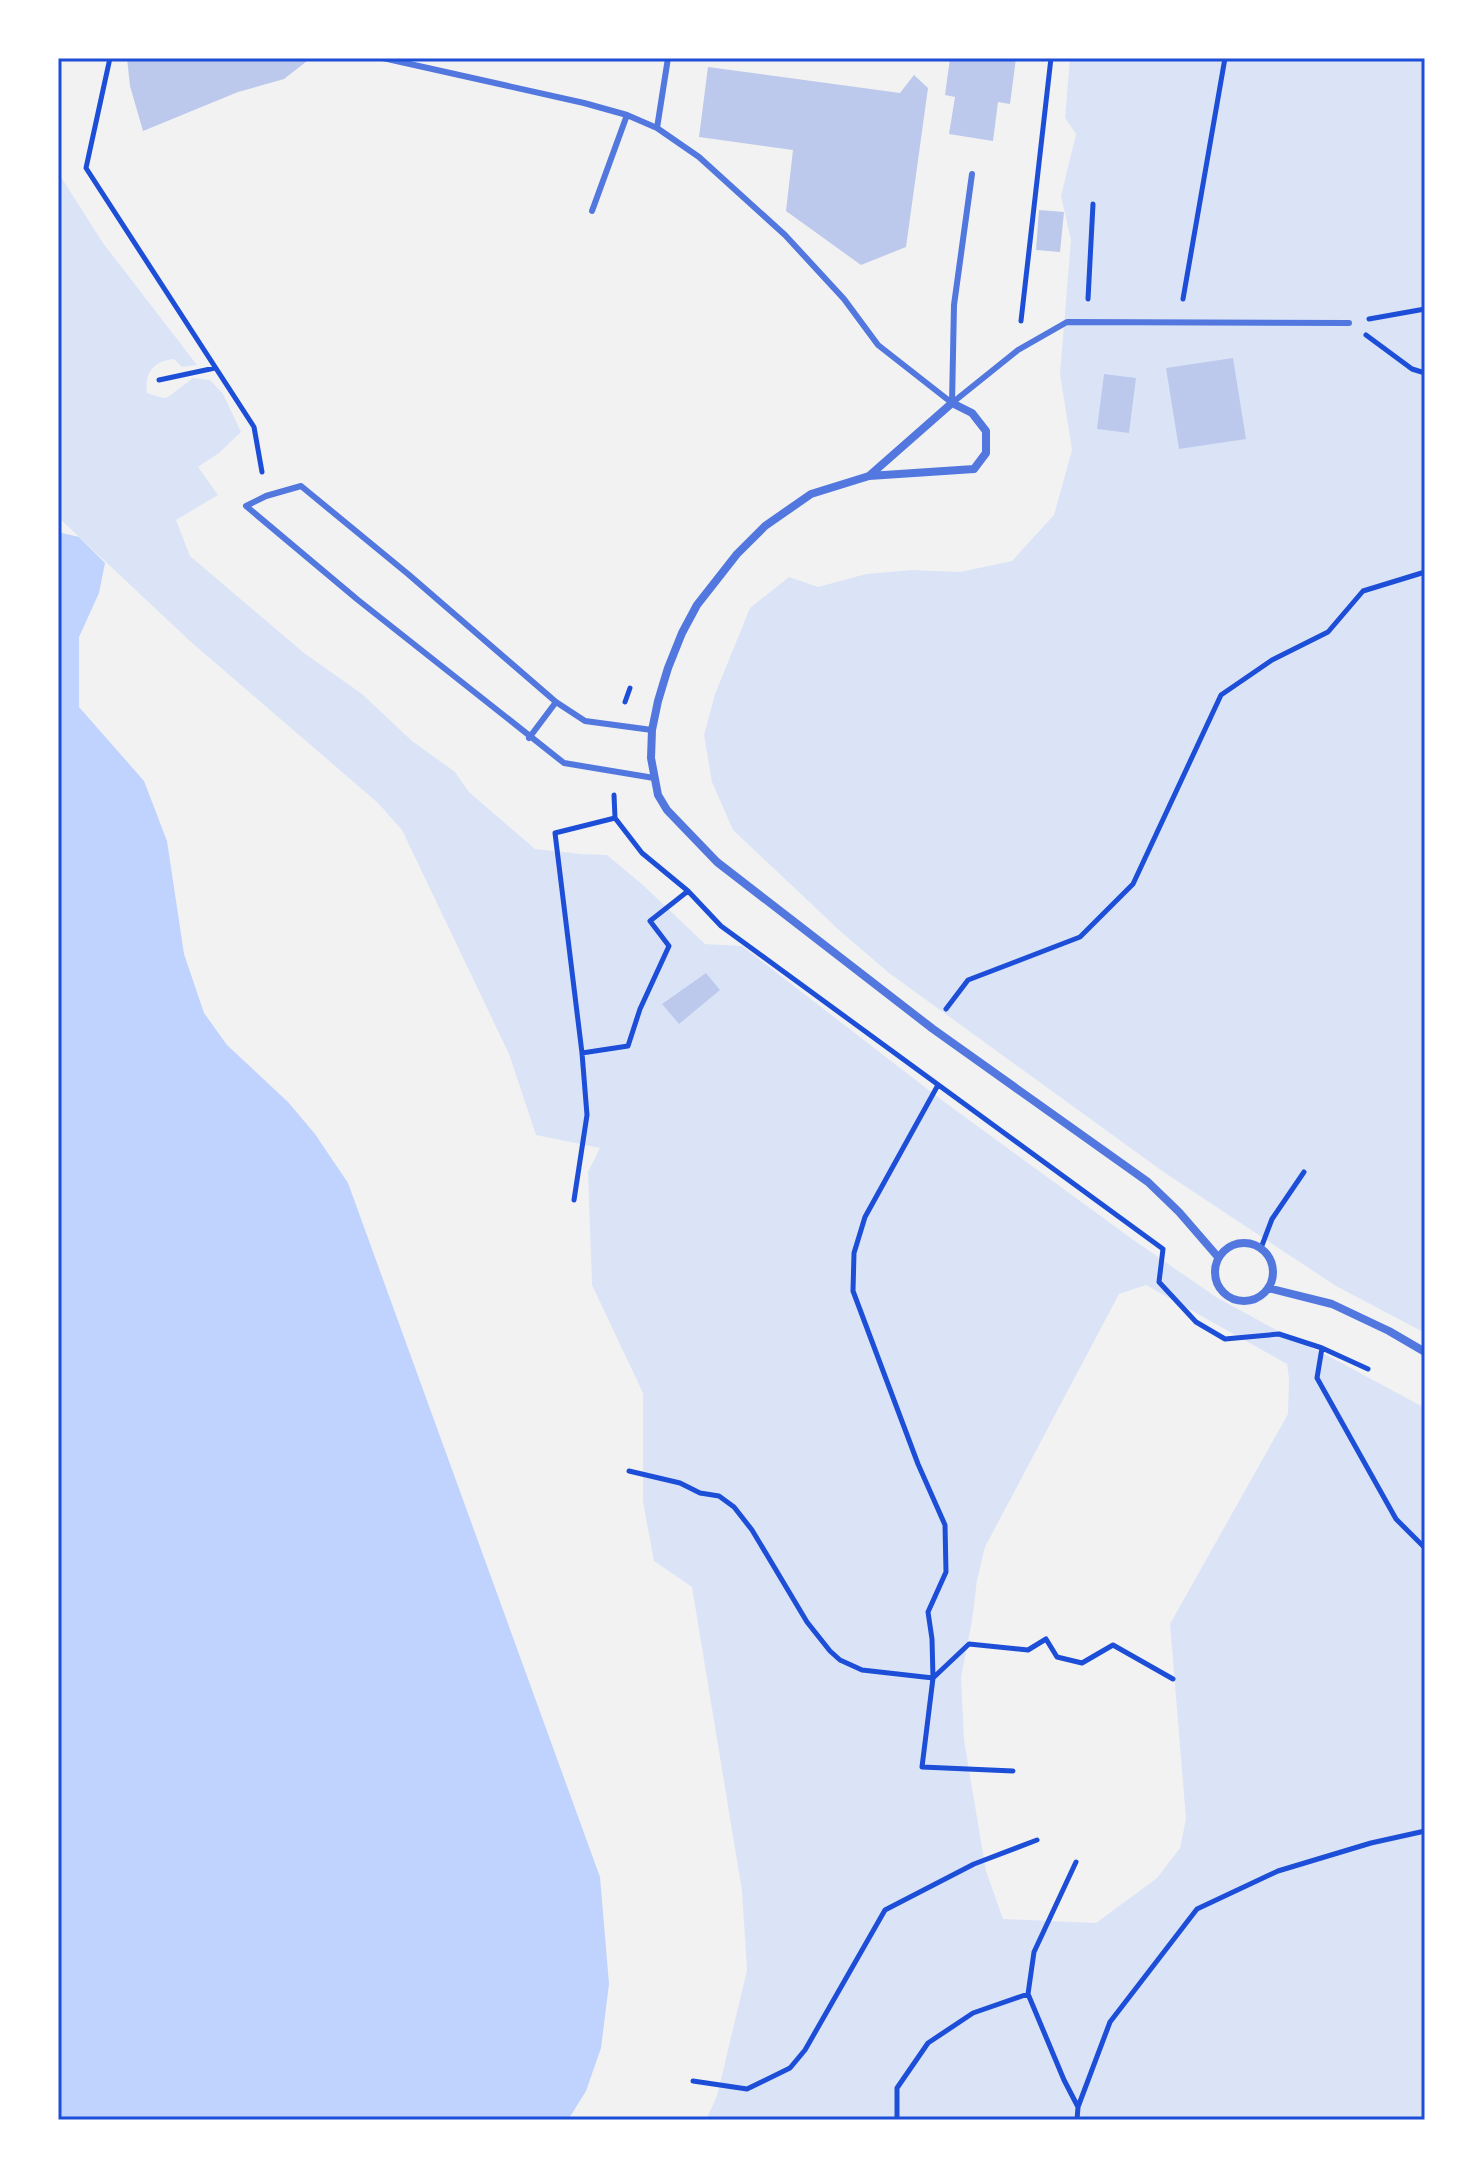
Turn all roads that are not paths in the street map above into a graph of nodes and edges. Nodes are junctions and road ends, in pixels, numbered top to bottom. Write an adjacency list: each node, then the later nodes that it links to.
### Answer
1 (383, 58): 3 (lane)
2 (668, 58): 4 (lane)
3 (627, 115): 4 (lane); 6 (lane)
4 (657, 128): 8 (lane)
5 (972, 174): 8 (lane)
6 (592, 211)
7 (1349, 323): 8 (lane)
8 (952, 403): 9 (street); 9 (street)
9 (869, 476): 11 (street)
10 (556, 702): 11 (lane); 12 (lane); 12 (lane)
11 (652, 730): 13 (street)
12 (529, 738): 13 (lane)
13 (654, 778): 14 (street)
14 (1218, 1257): 15 (street); 15 (street)
15 (1268, 1288): 16 (street)
16 (1425, 1352)

